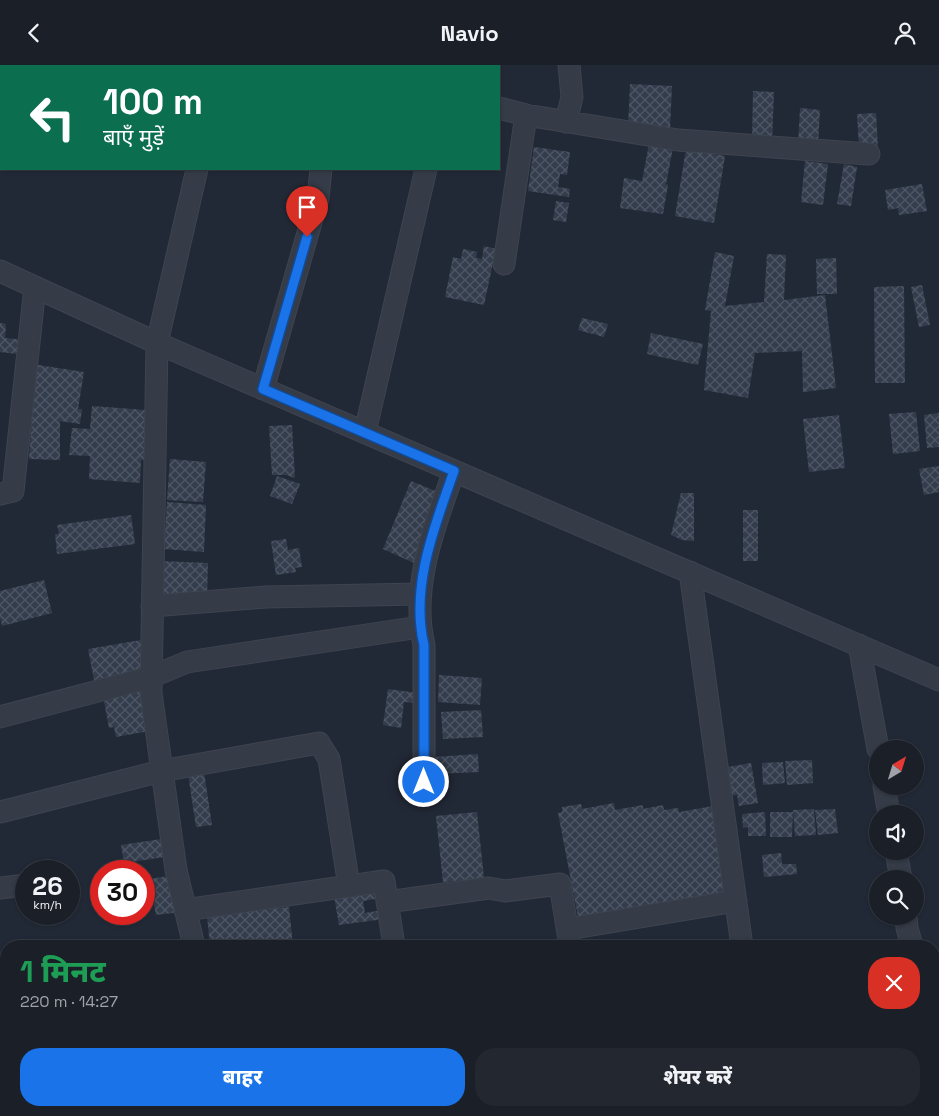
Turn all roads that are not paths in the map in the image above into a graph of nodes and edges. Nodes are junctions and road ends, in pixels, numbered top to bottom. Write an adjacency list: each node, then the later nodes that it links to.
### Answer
1 (569, 65): 4 (street)
2 (500, 108): 3 (street)
3 (526, 115): 4 (street); 9 (street)
4 (566, 122): 5 (street)
5 (869, 154)
6 (197, 170): 12 (street)
7 (321, 170): 13 (street)
8 (426, 170): 14 (street)
9 (504, 264)
10 (0, 271): 11 (street)
11 (35, 287): 12 (street); 16 (street)
12 (157, 343): 13 (street); 19 (street)
13 (263, 389): 14 (street)
14 (364, 432): 15 (street)
15 (454, 471): 17 (street); 18 (street)
16 (0, 494)
17 (690, 572): 21 (street); 32 (street)
18 (420, 594): 19 (street); 20 (street)
19 (152, 606): 22 (street)
20 (420, 627): 22 (street); 27 (street)
21 (859, 645): 23 (street); 25 (street)
22 (152, 677): 24 (street); 26 (street)
23 (939, 679)
24 (0, 717)
25 (876, 740)
26 (161, 771): 28 (street); 30 (street); 34 (street)
27 (424, 782)
28 (0, 812)
29 (15, 886): 31 (street)
30 (350, 886): 33 (street); 34 (street)
31 (0, 888)
32 (736, 901): 36 (street); 39 (street)
33 (387, 902): 36 (street); 38 (street)
34 (186, 910): 37 (street)
35 (907, 925): 40 (street)
36 (569, 938)
37 (193, 940)
38 (393, 940)
39 (741, 940)
40 (910, 940)

